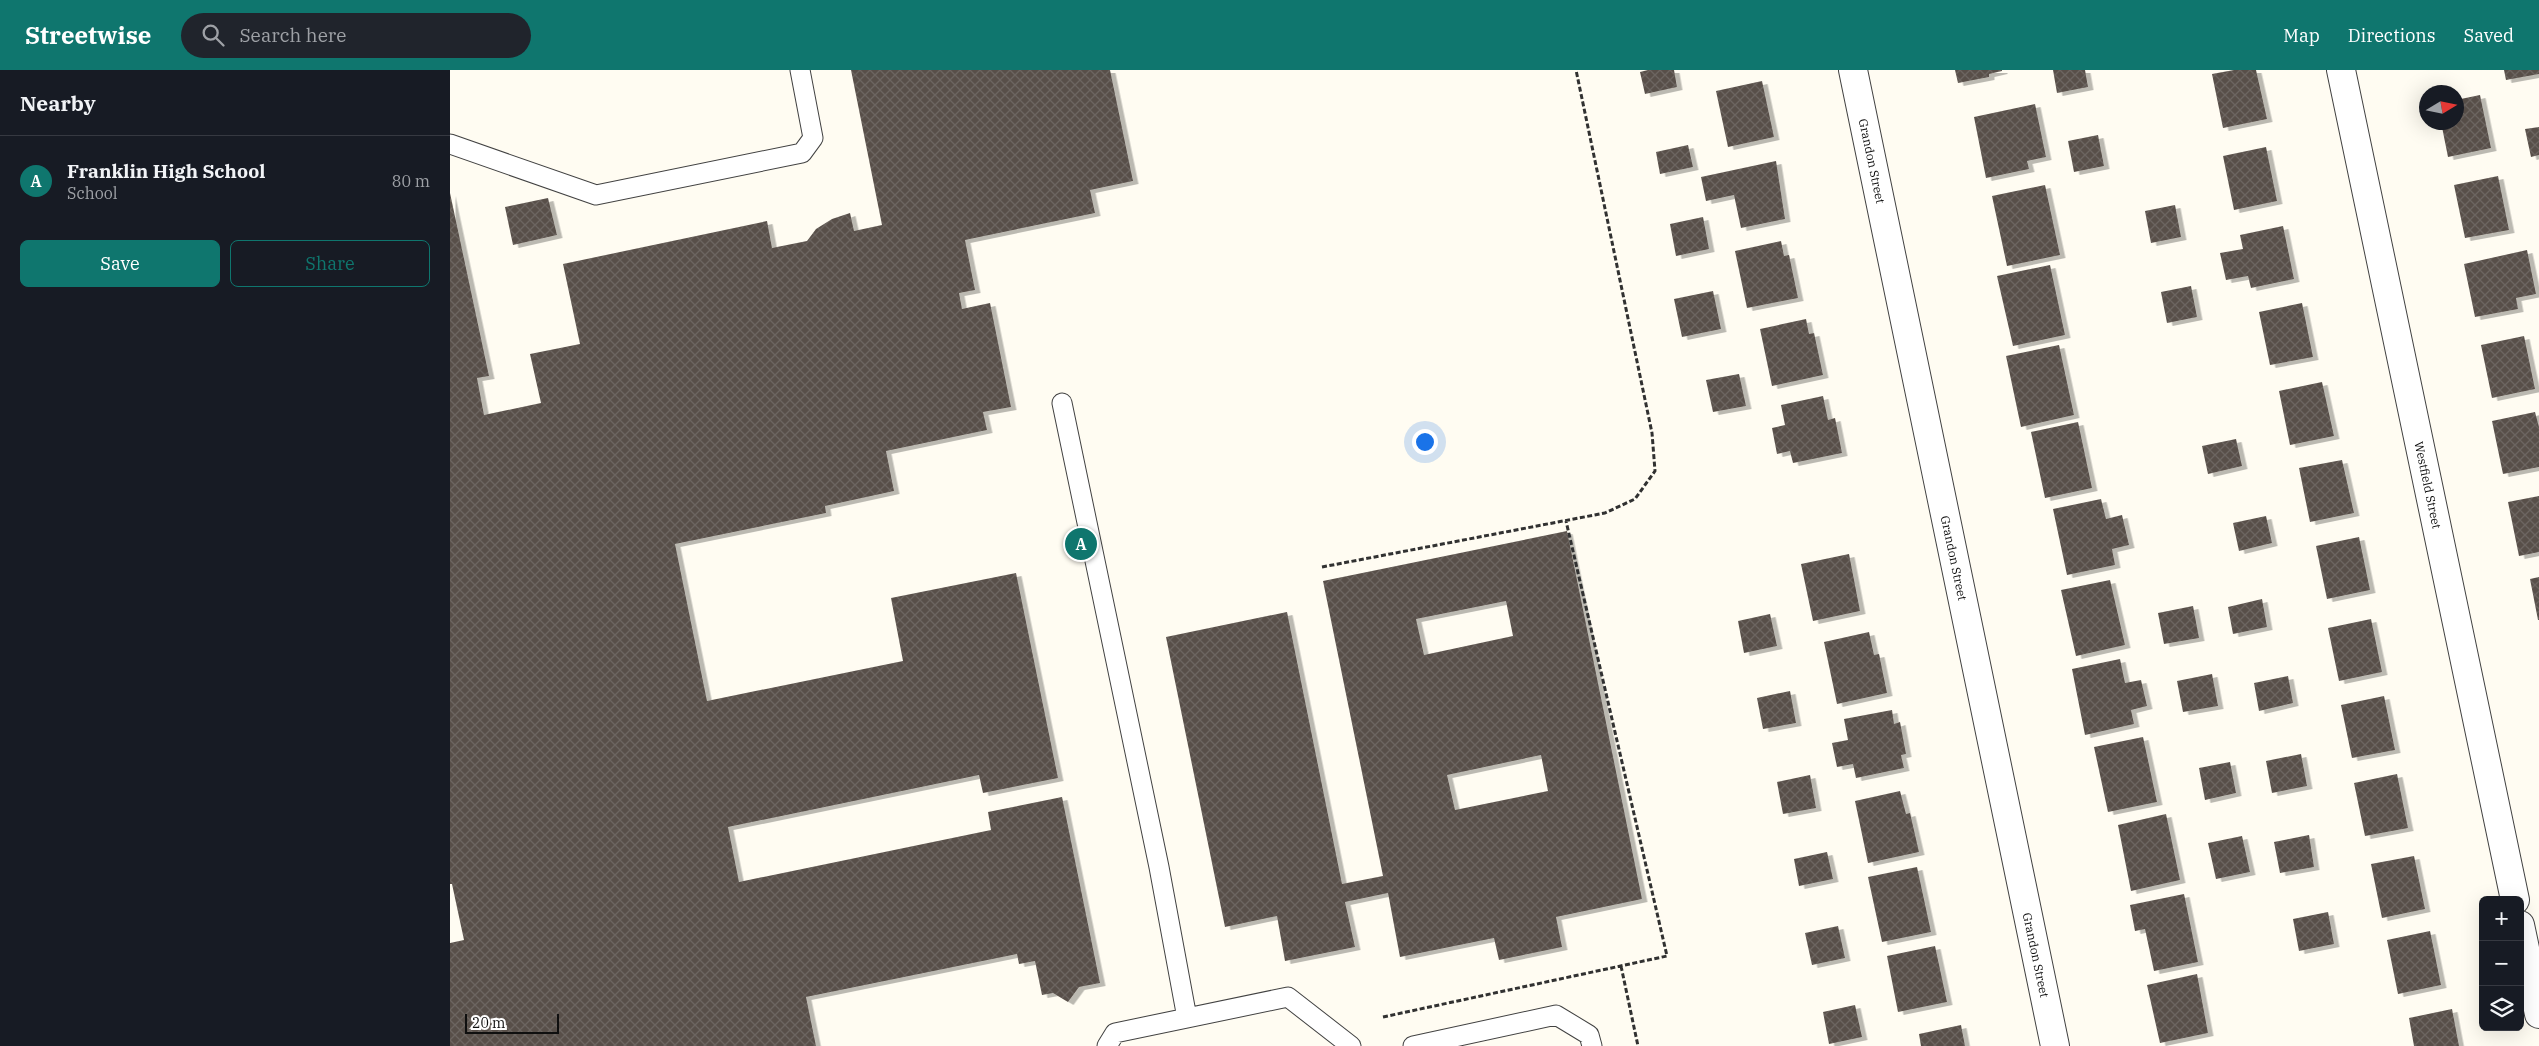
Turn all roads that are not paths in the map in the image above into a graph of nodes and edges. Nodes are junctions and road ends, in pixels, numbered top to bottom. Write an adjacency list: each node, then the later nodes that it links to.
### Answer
1 (800, 70): 4 (lane)
2 (1853, 70): 14 (street, Grandon Street)
3 (2341, 70): 6 (street, Westfield Street)
4 (450, 144)
5 (1062, 403): 9 (lane)
6 (2514, 896)
7 (2523, 941): 8 (street)
8 (2539, 1014)
9 (1187, 1018): 10 (lane); 11 (lane)
10 (1108, 1046)
11 (1352, 1046)
12 (1413, 1046): 13 (lane)
13 (1592, 1046)
14 (2055, 1046)

